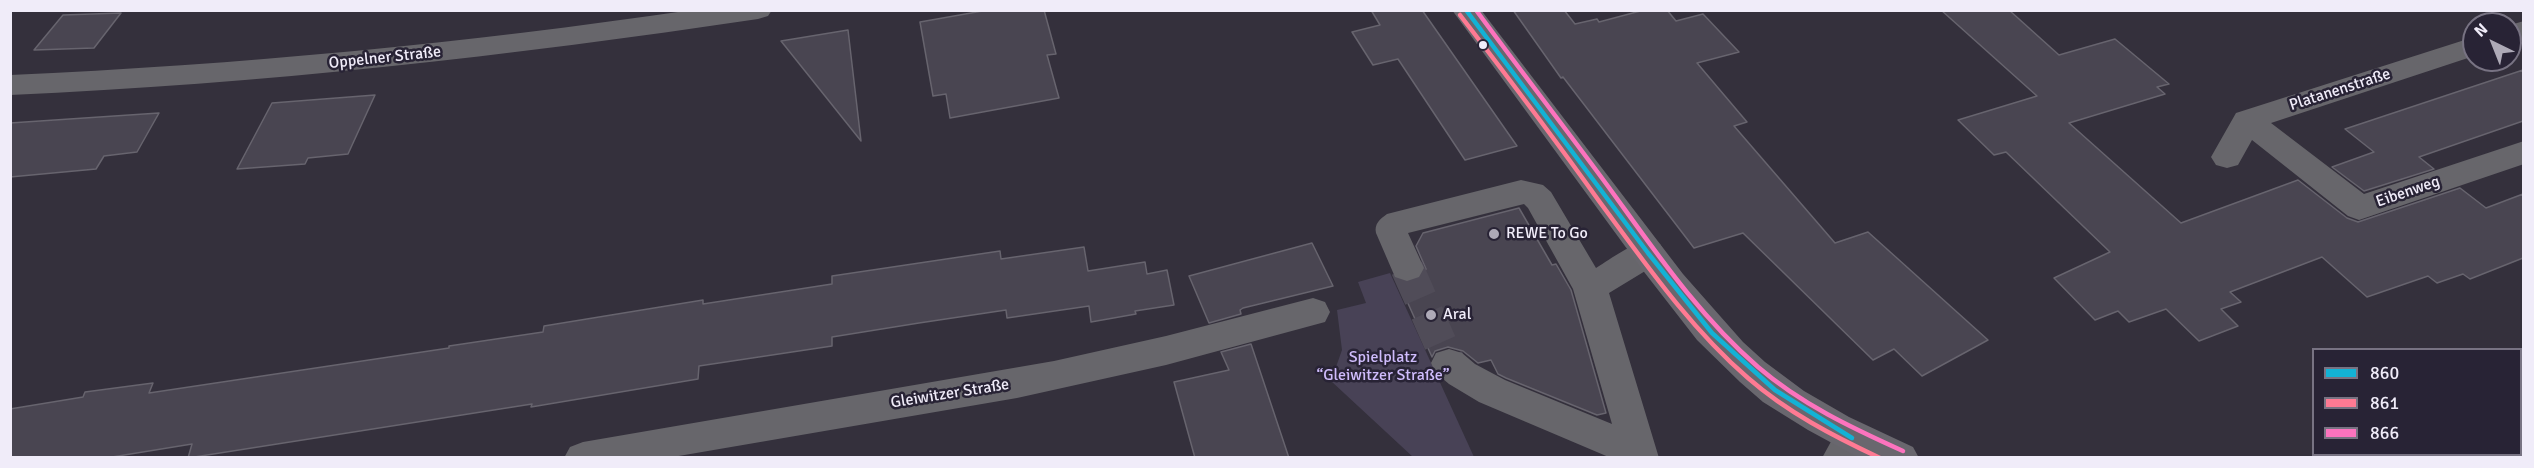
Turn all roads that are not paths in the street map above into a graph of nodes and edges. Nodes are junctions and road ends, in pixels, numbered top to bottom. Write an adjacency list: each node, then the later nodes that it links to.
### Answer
1 (758, 10): 4 (street, Oppelner Straße)
2 (1466, 10): 8 (main road)
3 (2462, 50): 5 (street, Platanenstraße)
4 (10, 84)
5 (2247, 120): 6 (street, Eibenweg); 7 (street)
6 (2523, 152)
7 (2227, 157)
8 (1648, 254): 10 (street); 13 (main road)
9 (1407, 268): 10 (street)
10 (1590, 288): 14 (street)
11 (1313, 312): 15 (street, Gleiwitzer Straße)
12 (1449, 363): 14 (street)
13 (1847, 448): 16 (main road)
14 (1639, 455)
15 (583, 458)
16 (1900, 458)

